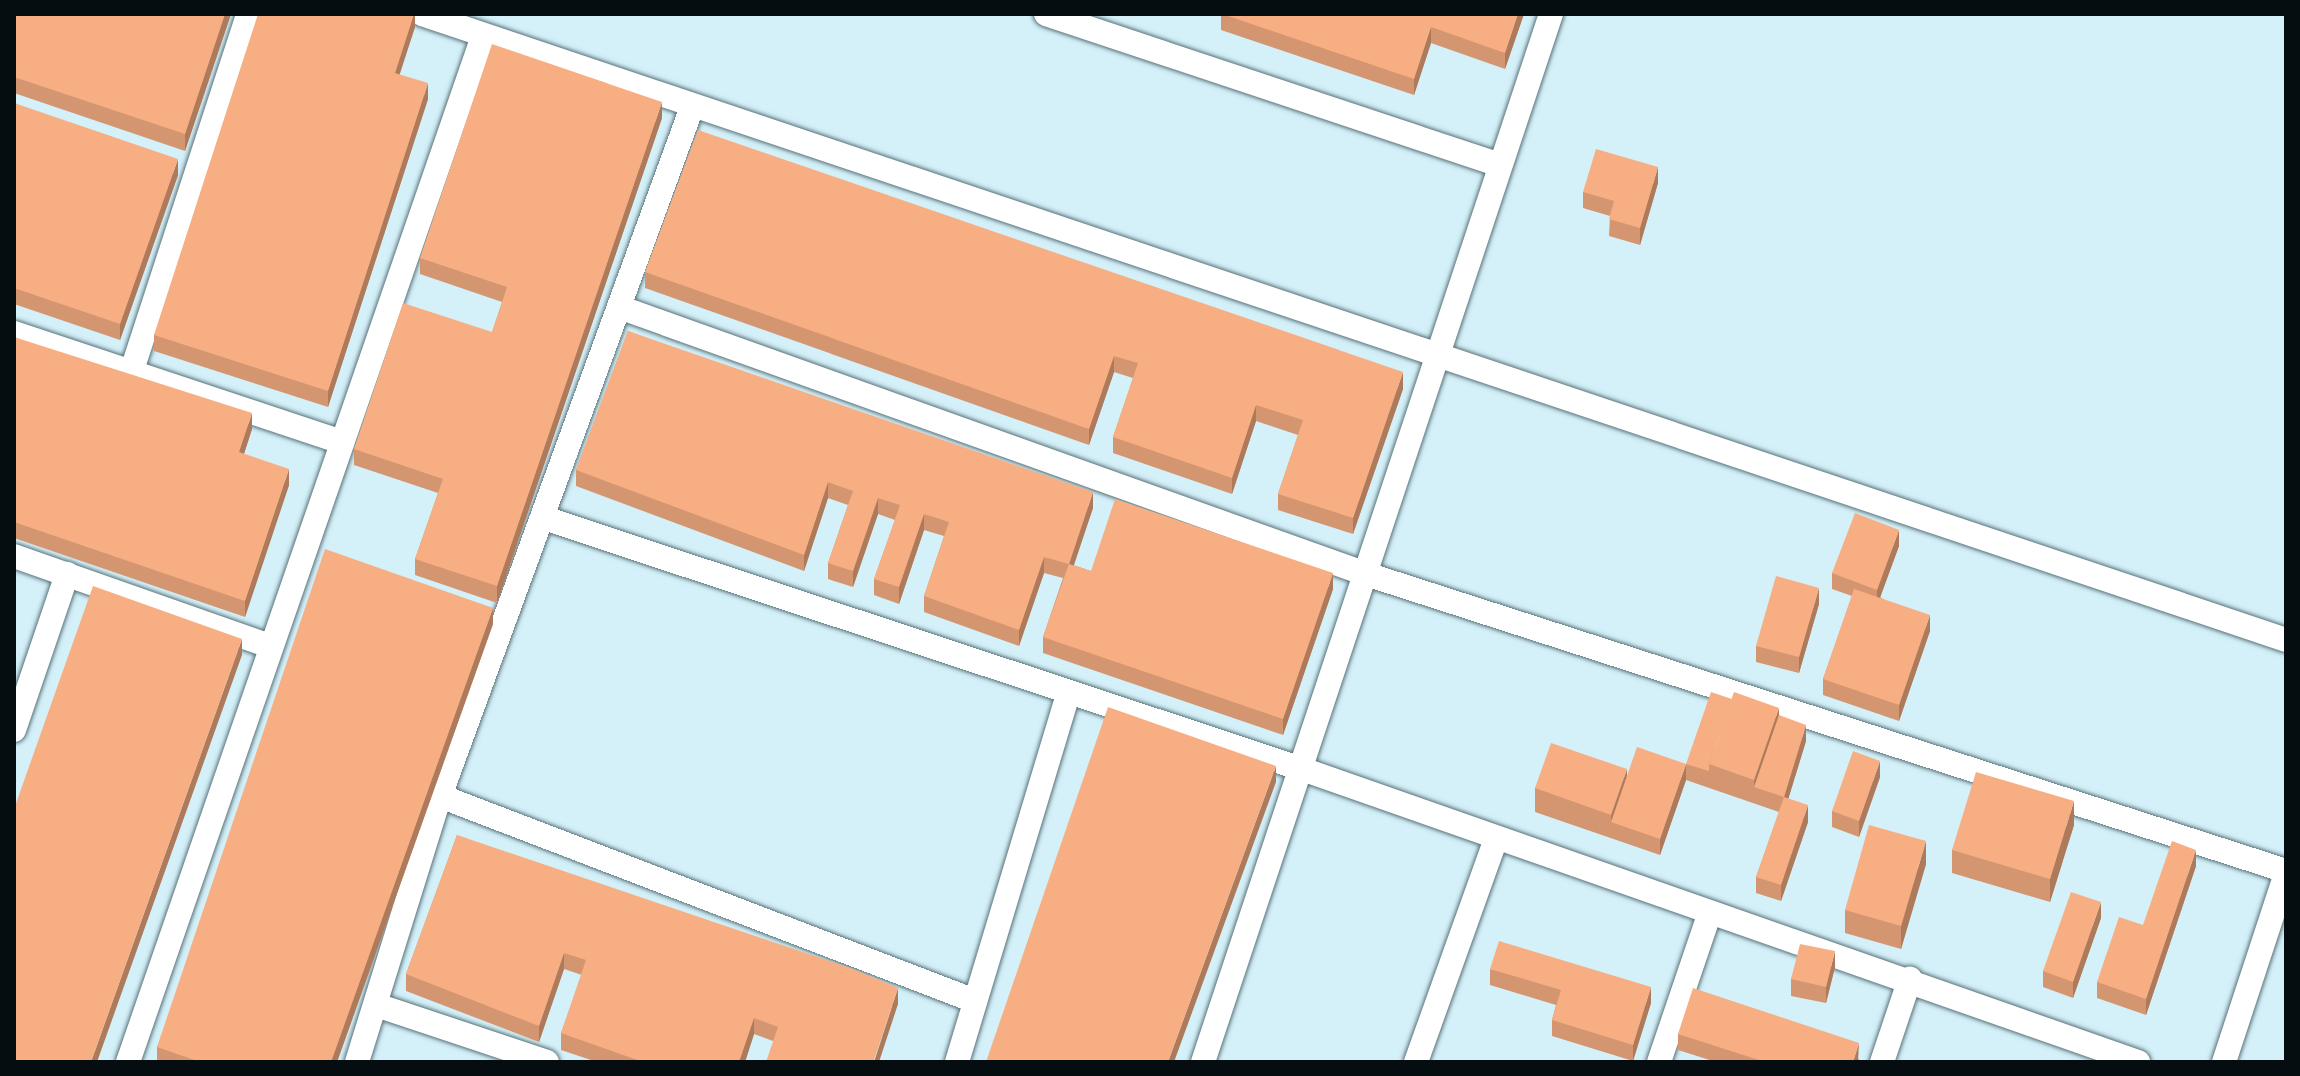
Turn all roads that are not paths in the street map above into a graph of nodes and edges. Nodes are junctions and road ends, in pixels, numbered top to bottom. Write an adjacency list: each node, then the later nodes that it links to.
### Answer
1 (248, 14): 9 (street)
2 (422, 14): 5 (street)
3 (1046, 14): 8 (street)
4 (1551, 14): 8 (street)
5 (483, 36): 6 (street); 14 (street)
6 (692, 107): 10 (street); 12 (street)
7 (169, 160): 9 (street)
8 (1498, 164): 12 (street)
9 (198, 170): 13 (street)
10 (619, 307): 15 (street); 17 (street)
11 (14, 333): 13 (street)
12 (1432, 356): 17 (street); 19 (street)
13 (131, 373): 14 (street)
14 (342, 442): 20 (street)
15 (547, 519): 21 (street); 24 (street)
16 (14, 556): 18 (street)
17 (1363, 573): 23 (street); 26 (street)
18 (67, 574): 20 (street); 22 (street)
19 (2286, 640)
20 (269, 646): 31 (street)
21 (1068, 695): 23 (street); 29 (street)
22 (14, 730)
23 (1302, 769): 25 (street); 35 (street)
24 (440, 796): 29 (street); 30 (street)
25 (1496, 838): 27 (street); 36 (street)
26 (2286, 872): 40 (street)
27 (1710, 912): 28 (street); 37 (street)
28 (1910, 979): 38 (street); 39 (street)
29 (975, 1001): 34 (street)
30 (376, 1005): 32 (street); 33 (street)
31 (128, 1062)
32 (357, 1062)
33 (547, 1062)
34 (957, 1062)
35 (1203, 1062)
36 (1416, 1062)
37 (1659, 1062)
38 (1882, 1062)
39 (2138, 1062)
40 (2224, 1062)

